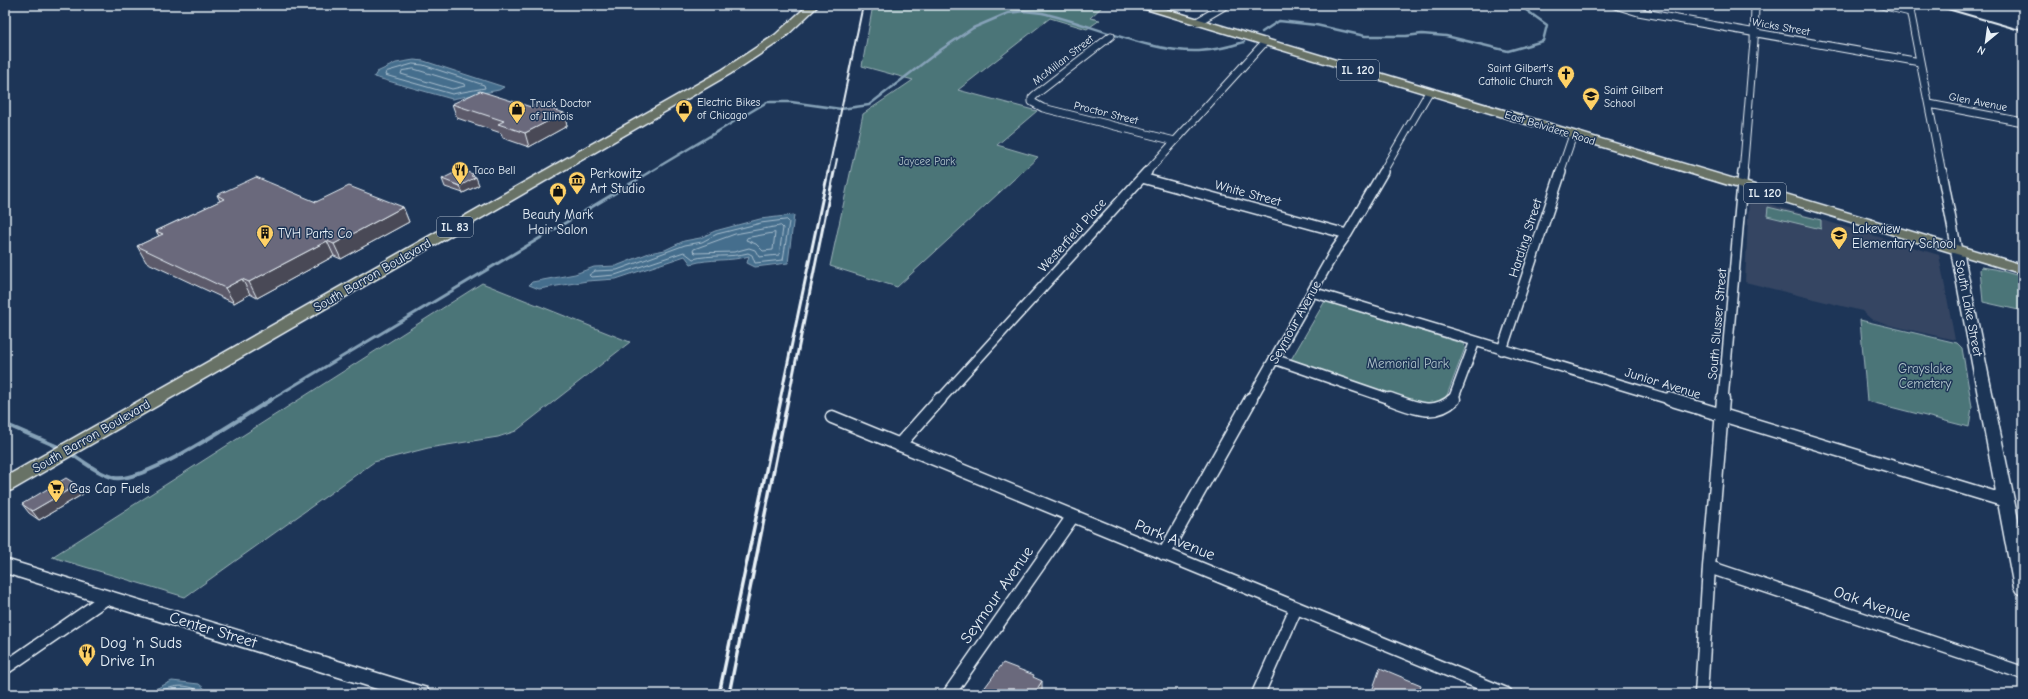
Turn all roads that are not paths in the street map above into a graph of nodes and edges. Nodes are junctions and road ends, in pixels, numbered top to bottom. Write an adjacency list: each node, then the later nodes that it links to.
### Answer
1 (814, 5): 31 (main road, South Barron Boulevard / IL 83)
2 (1142, 5): 8 (main road, East Belvidere Road / IL 120)
3 (1226, 5): 8 (street)
4 (1615, 5): 9 (street, Wicks Street)
5 (1755, 5): 9 (street, South Slusser Street)
6 (1881, 5): 7 (street)
7 (1910, 8): 12 (street, South Lake Street)
8 (1197, 22): 11 (main road, East Belvidere Road / IL 120)
9 (1754, 32): 12 (street, Wicks Street); 20 (street, South Slusser Street)
10 (1111, 36): 14 (street, McMillan Street)
11 (1265, 42): 13 (main road, East Belvidere Road / IL 120); 18 (street, Westerfield Place)
12 (1920, 62): 15 (street, South Lake Street)
13 (1429, 92): 17 (main road, East Belvidere Road / IL 120); 21 (street, Seymour Avenue)
14 (1032, 102): 18 (street, Proctor Street)
15 (1928, 104): 16 (street, Glen Avenue); 22 (street, South Lake Street)
16 (2023, 122)
17 (1573, 135): 20 (main road, East Belvidere Road / IL 120); 26 (street, Harding Street)
18 (1175, 141): 19 (street, Westerfield Place)
19 (1142, 178): 21 (street, White Street); 30 (street, Westerfield Place)
20 (1742, 186): 22 (main road, East Belvidere Road / IL 120); 28 (street, South Slusser Street)
21 (1347, 234): 24 (street, Seymour Avenue)
22 (1958, 251): 23 (main road, IL 120); 32 (street, South Lake Street)
23 (2023, 270)
24 (1312, 292): 25 (street, Junior Avenue); 27 (street, Seymour Avenue)
25 (1475, 341): 26 (street, Junior Avenue); 27 (street)
26 (1502, 350): 28 (street, Junior Avenue)
27 (1274, 359): 34 (street, Seymour Avenue)
28 (1722, 416): 32 (street, Junior Avenue); 36 (street, South Slusser Street)
29 (832, 417): 30 (street, Park Avenue)
30 (899, 445): 33 (street, Park Avenue)
31 (5, 485)
32 (2006, 501): 37 (street, South Lake Street)
33 (1073, 516): 34 (street, Park Avenue); 43 (street, Seymour Avenue)
34 (1164, 554): 39 (street, Park Avenue)
35 (5, 566): 38 (street, Center Street)
36 (1709, 567): 41 (street, Oak Avenue); 46 (street, South Slusser Street)
37 (2023, 588)
38 (105, 599): 40 (street); 42 (street, Center Street)
39 (1296, 608): 44 (street); 45 (street, Park Avenue)
40 (5, 668)
41 (2023, 673)
42 (420, 694)
43 (949, 694)
44 (1258, 694)
45 (1506, 694)
46 (1701, 694)

